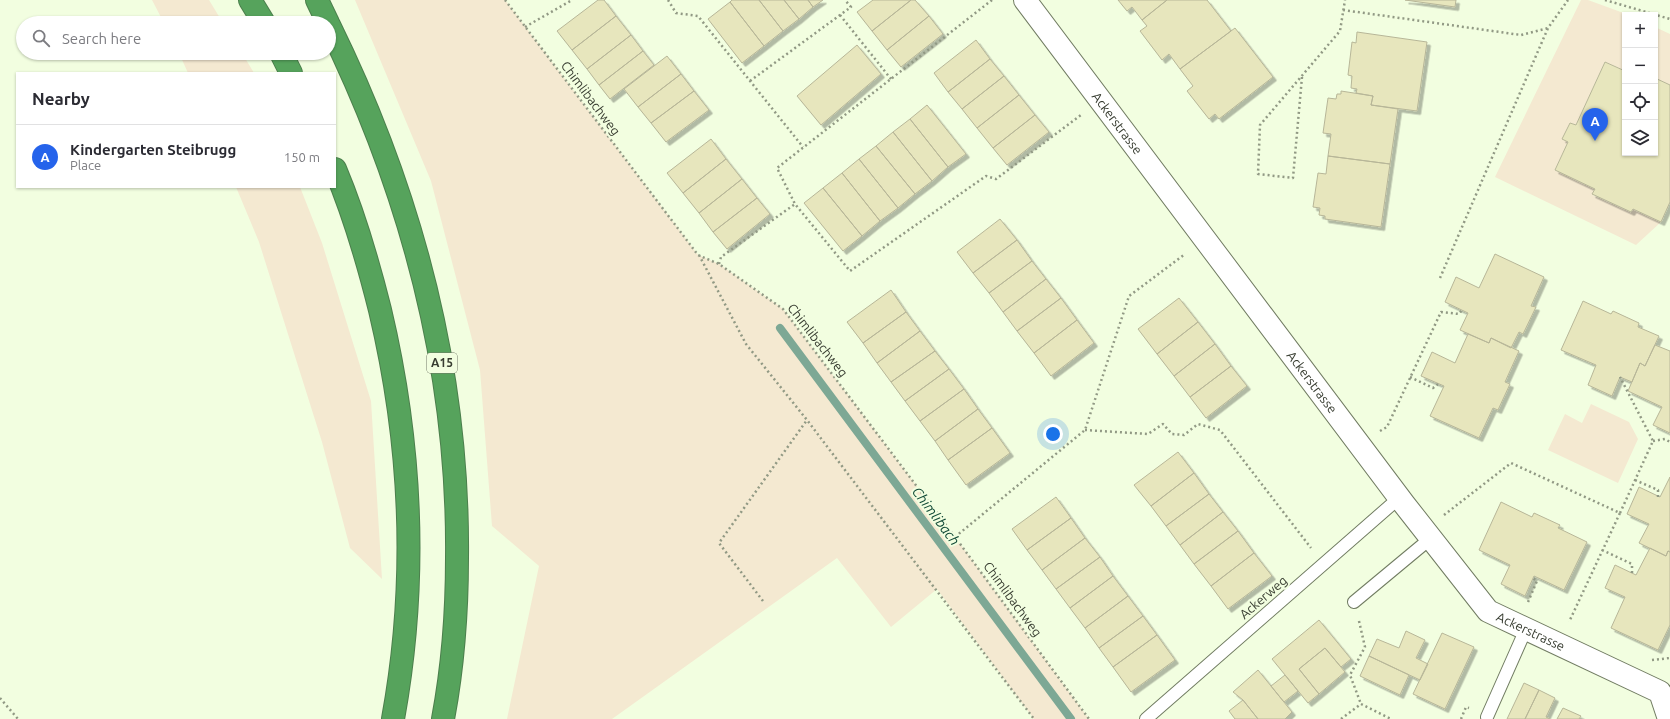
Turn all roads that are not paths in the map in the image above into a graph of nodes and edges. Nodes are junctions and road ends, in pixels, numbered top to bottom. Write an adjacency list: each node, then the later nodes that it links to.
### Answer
1 (250, 0): 4 (highway)
2 (317, 0): 5 (highway, A15)
3 (1025, 0): 10 (street, Ackerstrasse)
4 (260, 16)
5 (324, 16)
6 (336, 41): 17 (highway, A15)
7 (284, 60): 8 (highway)
8 (290, 72)
9 (336, 172): 16 (highway)
10 (1399, 498): 11 (street, Ackerstrasse); 18 (lane, Ackerweg)
11 (1428, 534): 12 (lane); 13 (street, Ackerstrasse)
12 (1354, 602)
13 (1526, 629): 14 (street, Ackerstrasse); 15 (lane)
14 (1665, 688): 19 (street, Ackerstrasse)
15 (1487, 717)
16 (393, 719)
17 (443, 719)
18 (1146, 719)
19 (1669, 719)

